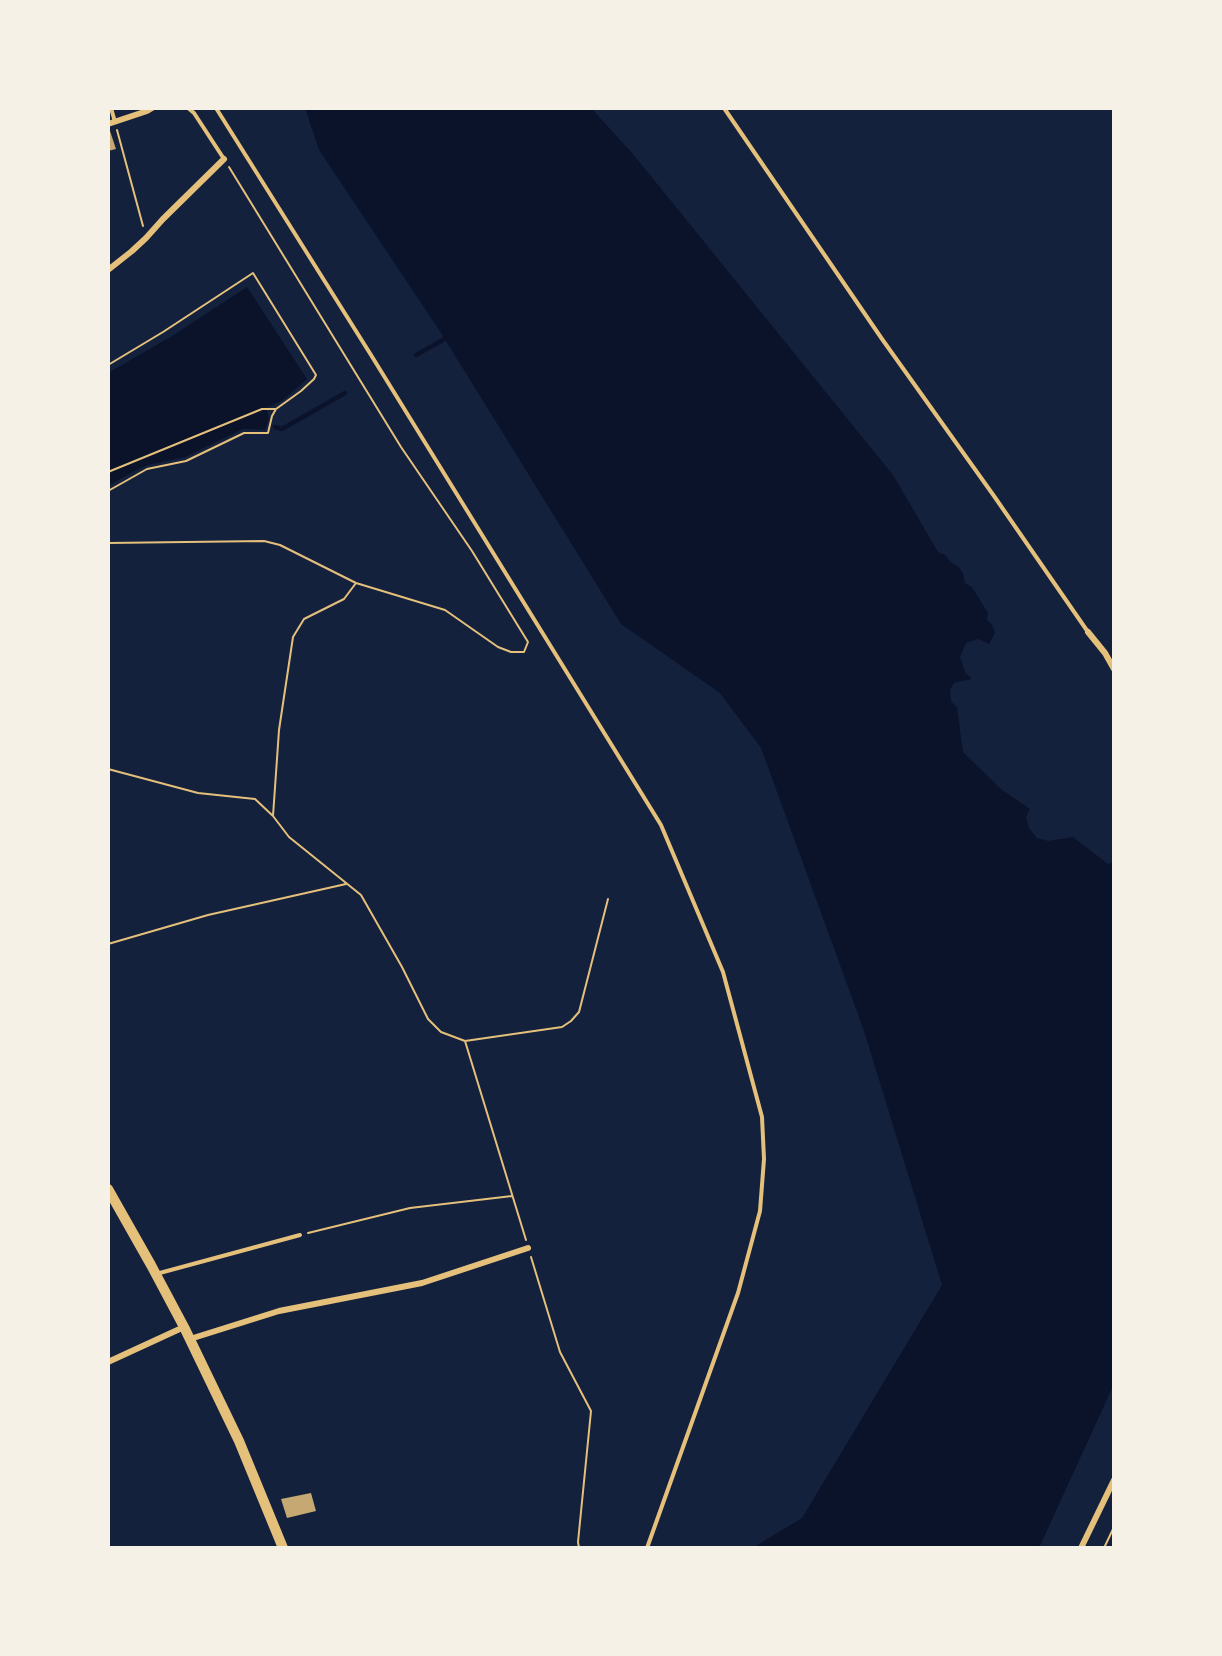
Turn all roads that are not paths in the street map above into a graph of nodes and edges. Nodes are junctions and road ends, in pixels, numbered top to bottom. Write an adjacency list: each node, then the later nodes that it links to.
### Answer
1 (111, 108): 6 (lane)
2 (153, 108): 6 (street)
3 (216, 108): 20 (lane)
4 (724, 108): 9 (lane)
5 (191, 110): 7 (lane)
6 (111, 123)
7 (224, 159): 8 (street)
8 (108, 270)
9 (1088, 632): 10 (street)
10 (1114, 669)
11 (108, 1189): 14 (main road)
12 (300, 1235): 14 (lane)
13 (528, 1248): 16 (street)
14 (156, 1274): 15 (main road)
15 (184, 1327): 16 (main road); 17 (street)
16 (190, 1339): 19 (main road)
17 (108, 1362)
18 (1114, 1480): 21 (street)
19 (283, 1548)
20 (647, 1548)
21 (1081, 1548)

